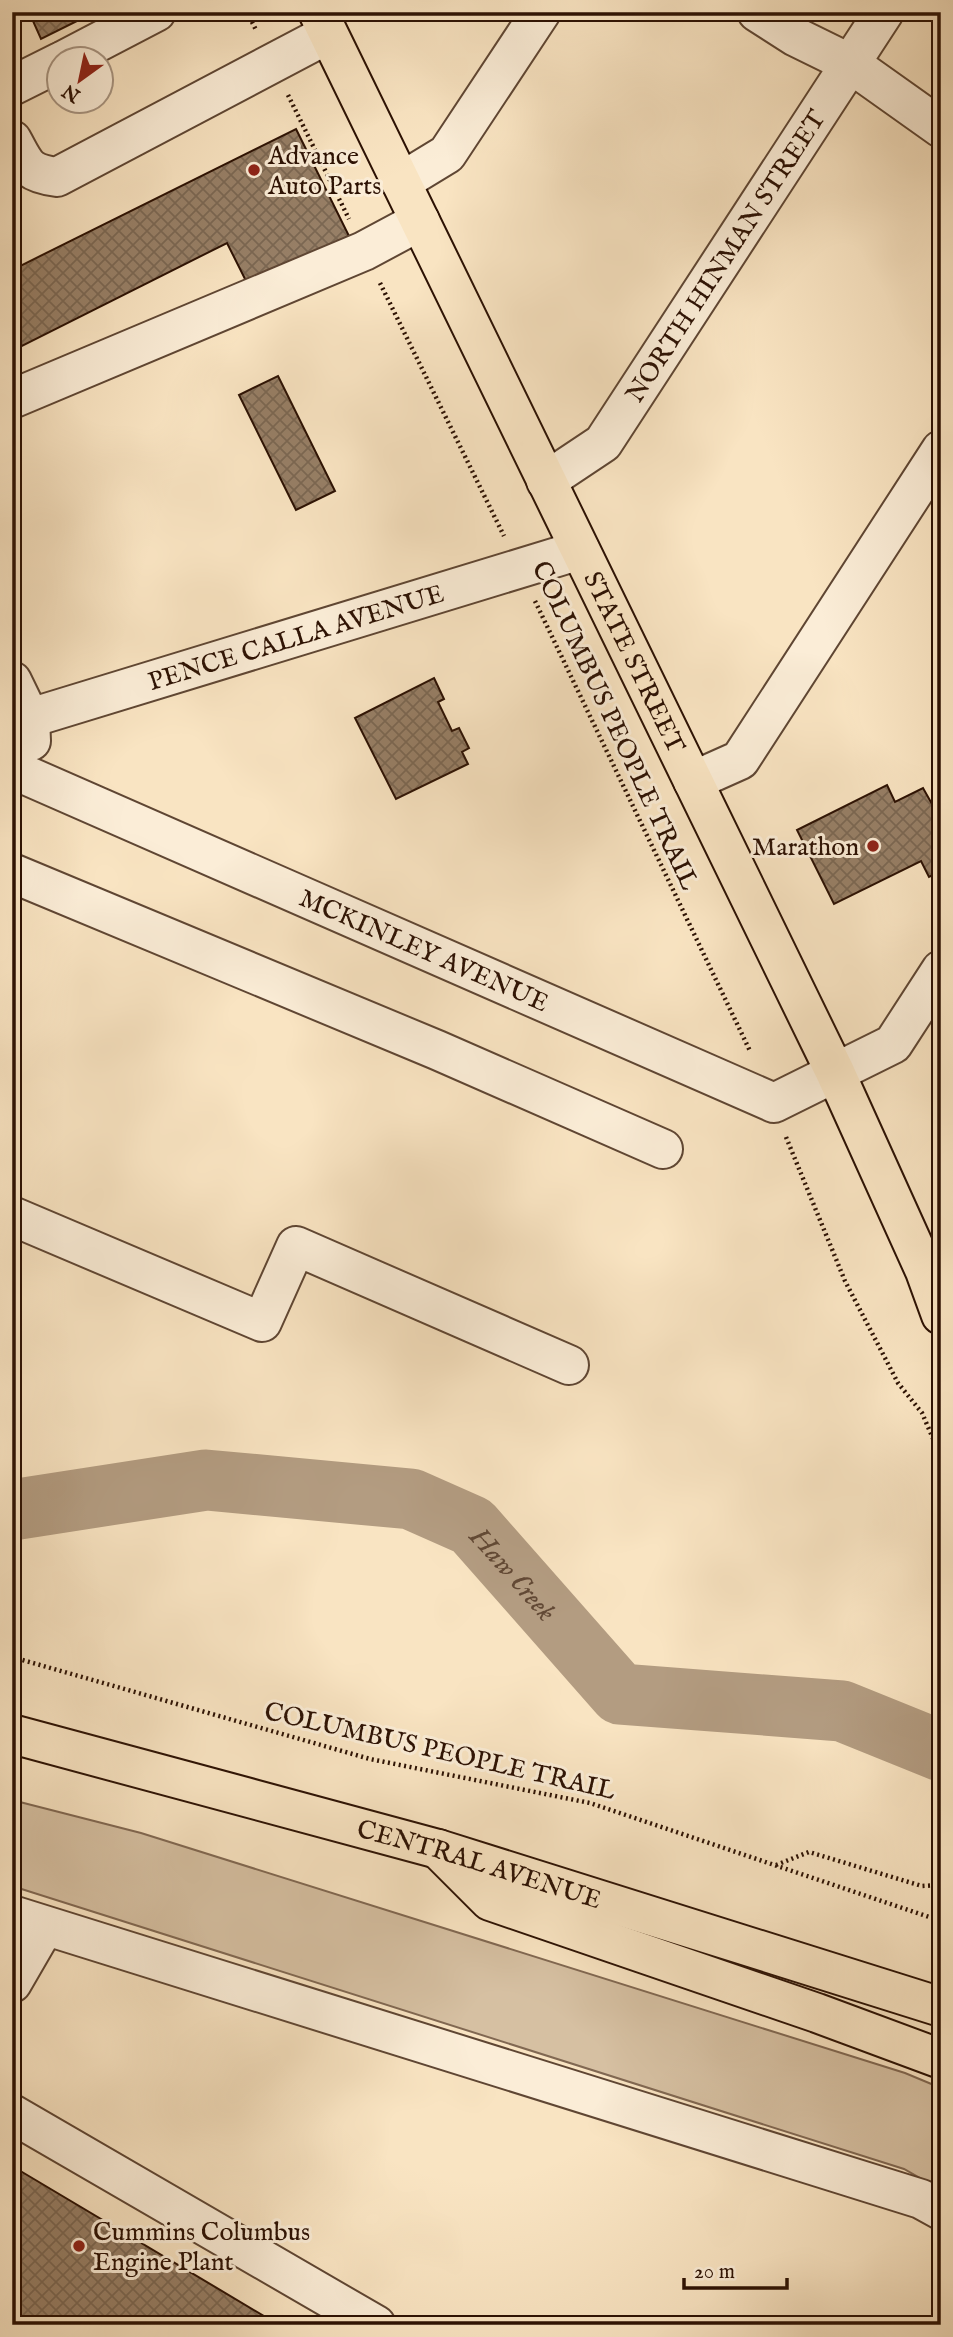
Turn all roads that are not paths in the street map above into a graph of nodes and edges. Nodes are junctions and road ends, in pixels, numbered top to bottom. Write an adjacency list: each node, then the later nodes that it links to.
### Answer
1 (156, 12): 6 (street)
2 (541, 12): 12 (street)
3 (757, 12): 7 (street)
4 (884, 12): 7 (street, NORTH HINMAN STREET)
5 (323, 23): 11 (street); 12 (main road, STATE STREET)
6 (91, 46)
7 (851, 64): 10 (street); 16 (street, NORTH HINMAN STREET)
8 (46, 69): 9 (street)
9 (12, 86)
10 (941, 128)
11 (12, 140)
12 (401, 182): 13 (main road, STATE STREET)
13 (420, 221): 14 (street); 16 (main road, STATE STREET)
14 (12, 399)
15 (941, 450): 21 (street)
16 (546, 481): 17 (main road, STATE STREET)
17 (580, 550): 19 (street, PENCE CALLA AVENUE); 21 (main road, STATE STREET)
18 (12, 681): 19 (street)
19 (21, 722): 20 (street)
20 (22, 773): 24 (street, MCKINLEY AVENUE)
21 (693, 781): 24 (main road, STATE STREET)
22 (12, 873): 25 (street)
23 (941, 970): 24 (street)
24 (835, 1072): 27 (main road, STATE STREET)
25 (663, 1149)
26 (12, 1216): 29 (street)
27 (933, 1268): 28 (main road, STATE STREET)
28 (941, 1315)
29 (569, 1365)
30 (12, 1734): 31 (main road, CENTRAL AVENUE)
31 (438, 1849): 34 (main road, CENTRAL AVENUE); 35 (main road)
32 (29, 1920): 33 (street); 37 (street)
33 (12, 1983)
34 (941, 2007)
35 (941, 2059)
36 (12, 2114): 38 (street)
37 (941, 2210)
38 (376, 2325)

